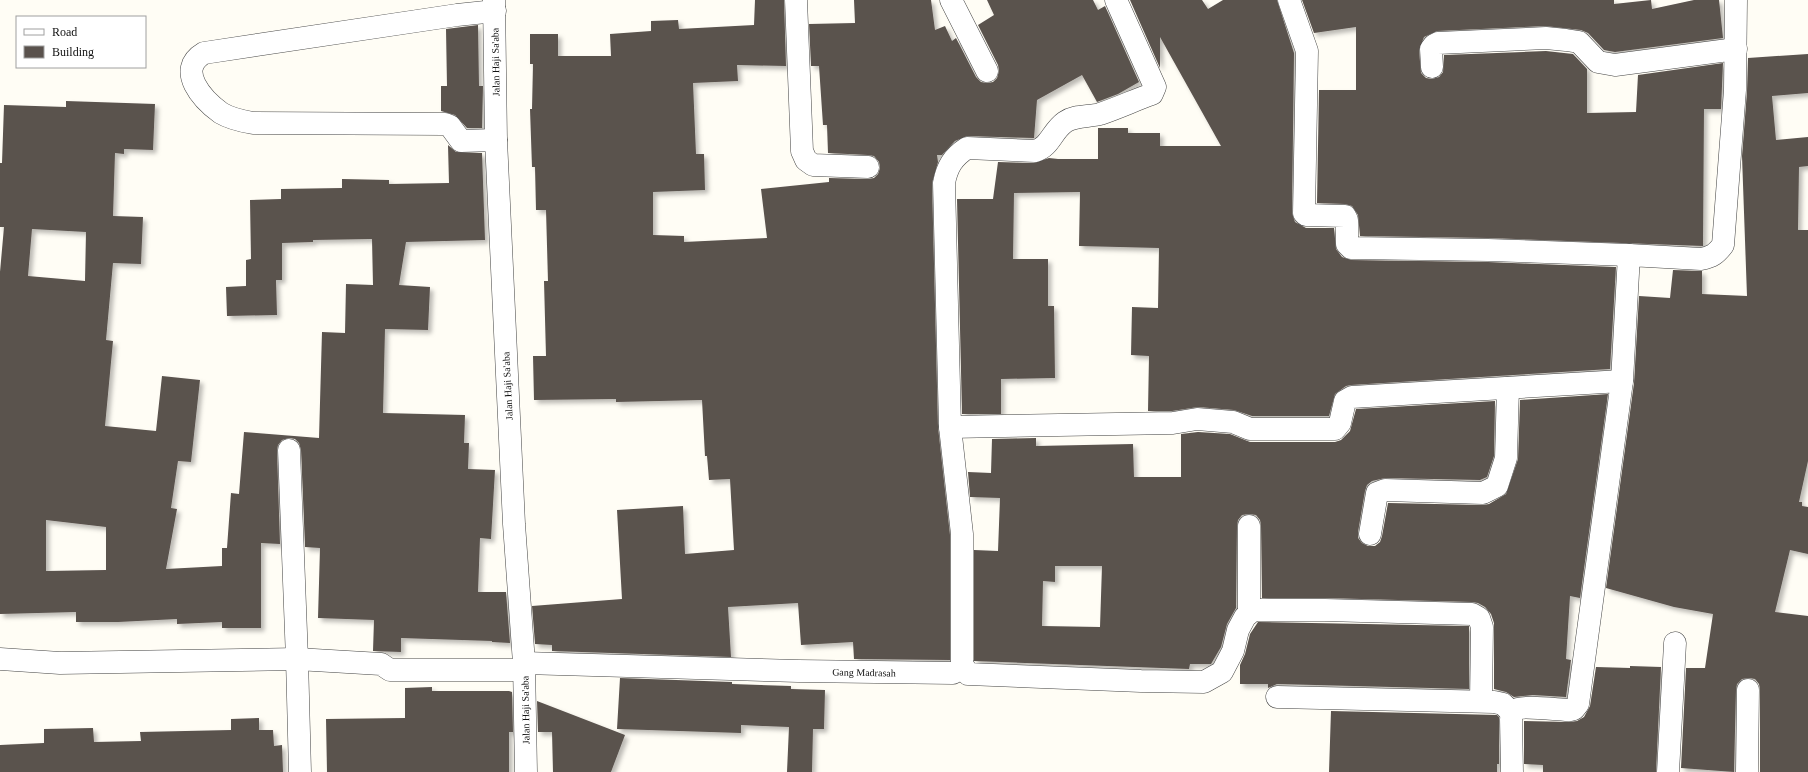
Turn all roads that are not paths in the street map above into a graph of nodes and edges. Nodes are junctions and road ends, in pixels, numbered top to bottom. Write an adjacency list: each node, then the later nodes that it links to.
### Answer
1 (796, 0): 11 (street)
2 (951, 0): 9 (street)
3 (1116, 0): 15 (street)
4 (1289, 0): 12 (street)
5 (1736, 0): 7 (street)
6 (495, 5): 10 (street, Jalan Haji Sa'aba); 10 (street)
7 (1736, 49): 8 (street); 12 (street)
8 (1432, 67)
9 (987, 71)
10 (496, 140): 23 (street, Jalan Haji Sa'aba)
11 (868, 167)
12 (1629, 255): 13 (street)
13 (1622, 381): 14 (street); 28 (street)
14 (1508, 388): 15 (street); 18 (street)
15 (950, 427): 24 (street)
16 (289, 450): 22 (street)
17 (1249, 526): 19 (street)
18 (1370, 534)
19 (1249, 613): 24 (street); 27 (street)
20 (1674, 643): 32 (street)
21 (0, 659): 22 (street, Gang Madrasah)
22 (297, 659): 23 (street, Gang Madrasah); 29 (street)
23 (524, 663): 24 (street, Gang Madrasah); 30 (street, Jalan Haji Sa'aba)
24 (962, 664)
25 (1748, 690): 33 (street)
26 (1277, 697): 27 (street)
27 (1481, 701): 28 (street)
28 (1512, 713): 31 (street)
29 (300, 772)
30 (526, 772)
31 (1512, 772)
32 (1668, 772)
33 (1746, 772)

